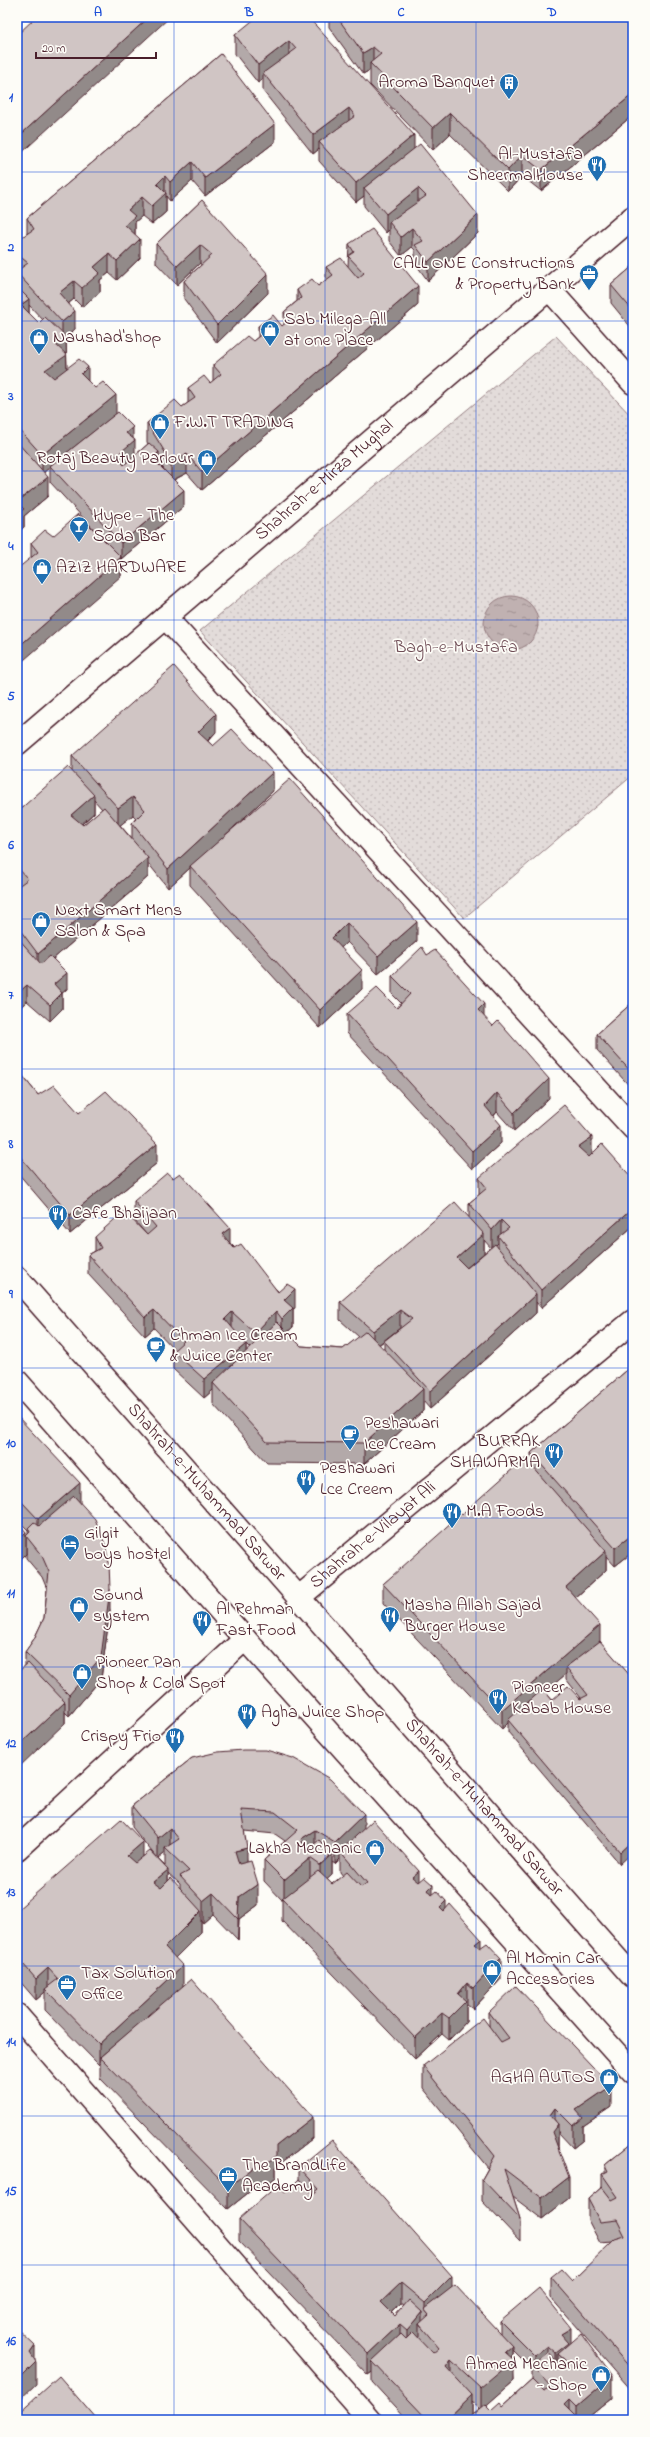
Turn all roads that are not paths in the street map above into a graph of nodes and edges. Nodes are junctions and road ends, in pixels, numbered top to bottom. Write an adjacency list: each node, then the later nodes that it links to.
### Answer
1 (633, 217): 2 (street, Shahrah-e-Mirza Mughal)
2 (549, 289): 3 (street); 4 (street, Shahrah-e-Mirza Mughal)
3 (633, 383)
4 (166, 617): 5 (street, Shahrah-e-Mirza Mughal); 6 (street)
5 (17, 744)
6 (633, 1128)
7 (17, 1278): 10 (street, Shahrah-e-Muhammad Sarwar)
8 (633, 1322): 10 (street, Shahrah-e-Vilayat Ali)
9 (17, 1381): 11 (street)
10 (298, 1598): 13 (street, Shahrah-e-Muhammad Sarwar)
11 (245, 1639): 12 (street); 15 (street)
12 (17, 1849)
13 (633, 1977)
14 (17, 2015): 16 (street)
15 (633, 2072)
16 (370, 2420)

